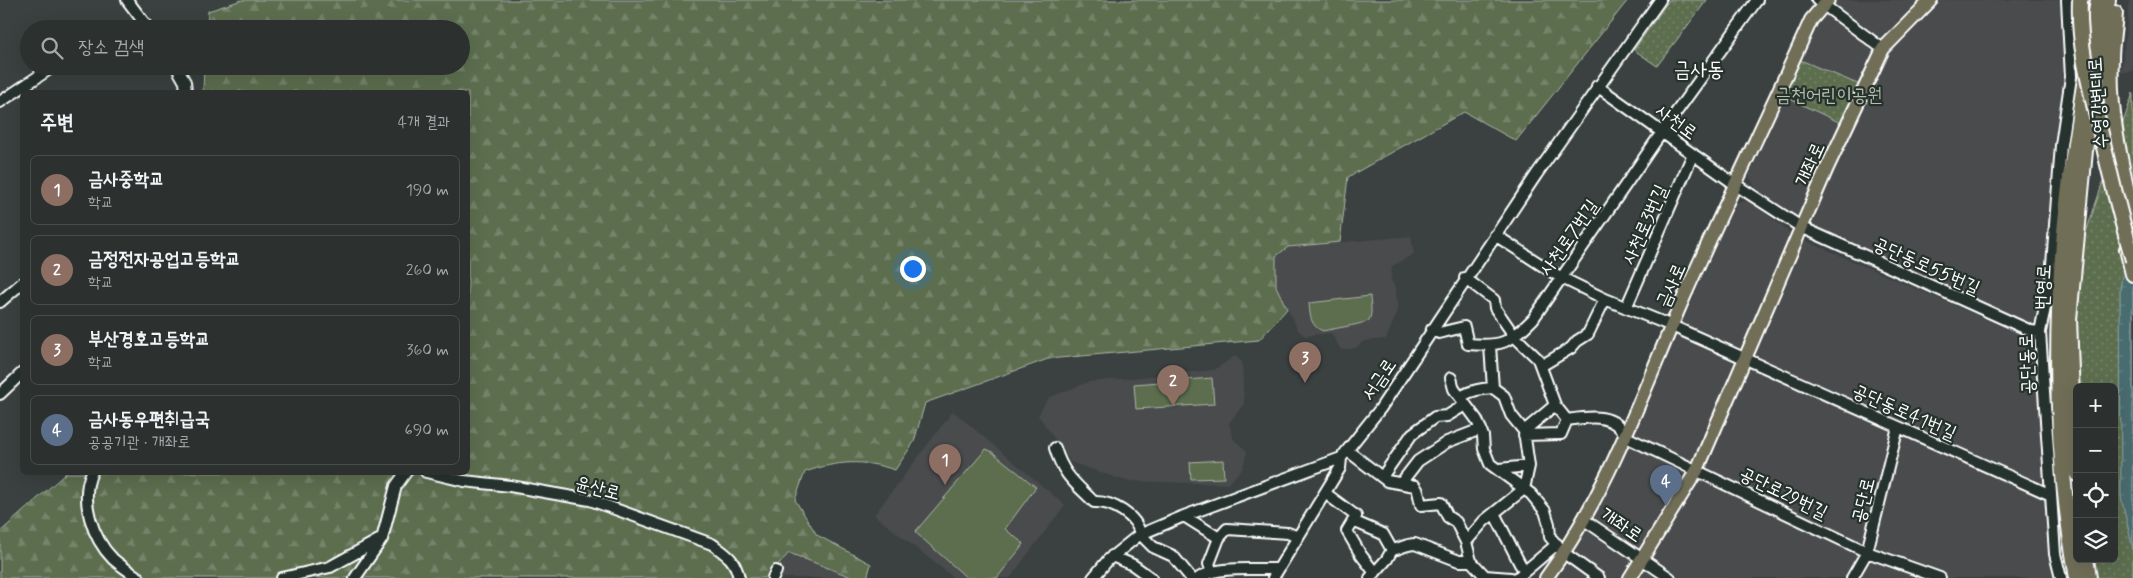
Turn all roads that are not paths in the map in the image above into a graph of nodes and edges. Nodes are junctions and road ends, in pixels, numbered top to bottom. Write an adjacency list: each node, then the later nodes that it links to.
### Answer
1 (126, 0): 11 (street)
2 (1660, 0): 15 (street, 서금로)
3 (1756, 0): 18 (street, 사천로7번길)
4 (1931, 0): 12 (main road, 개좌로)
5 (2067, 0): 35 (street, 공단동로)
6 (2080, 0): 21 (highway, bridge)
7 (2098, 0): 103 (highway, 번영로)
8 (2108, 0): 56 (highway, 번영로)
9 (2117, 0): 21 (highway, 수영강변대로)
10 (1823, 1): 12 (street); 20 (main road, 금사로)
11 (142, 20)
12 (1883, 49): 23 (main road, 개좌로)
13 (40, 75): 17 (street)
14 (181, 75): 16 (street)
15 (1597, 86): 18 (street, 사천로); 24 (street, 서금로)
16 (186, 90)
17 (0, 102)
18 (1662, 132): 19 (street, 사천로); 27 (street, 사천로7번길)
19 (1693, 154): 20 (street, 사천로); 32 (street, 사천로3번길)
20 (1736, 185): 23 (street, 사천로); 33 (main road, 금사로)
21 (2127, 208): 22 (highway); 25 (highway, bridge); 26 (highway, bridge)
22 (2133, 220)
23 (1801, 228): 35 (street, 공단동로55번길); 38 (main road, 개좌로)
24 (1495, 235): 27 (street); 28 (street, 서금로)
25 (2133, 260)
26 (2133, 274)
27 (1560, 277): 30 (street); 36 (street, 사천로7번길)
28 (1465, 278): 34 (street, 서금로); 36 (street)
29 (20, 285): 31 (street)
30 (1605, 299): 32 (street); 39 (street)
31 (0, 302)
32 (1626, 308): 33 (street)
33 (1672, 326): 38 (street); 50 (main road, 금사로)
34 (1432, 329): 37 (street); 52 (street, 서금로)
35 (2040, 332): 64 (street, 공단동로)
36 (1515, 337): 37 (street, 사천로7번길); 39 (street)
37 (1490, 346): 42 (street)
38 (1744, 358): 47 (street, 공단동로41번길); 55 (main road, 개좌로)
39 (1542, 366): 45 (street)
40 (20, 375): 43 (street)
41 (1451, 378): 44 (street)
42 (1493, 388): 44 (street); 49 (street)
43 (0, 394)
44 (1462, 401): 48 (street); 60 (street)
45 (1554, 405): 46 (street); 49 (street)
46 (1567, 420): 49 (street); 50 (street)
47 (1898, 427): 64 (street, 공단동로41번길); 76 (street, 공단로)
48 (1481, 429): 54 (street); 61 (street)
49 (1524, 433): 53 (street)
50 (1626, 436): 55 (street); 68 (main road, 금사로)
51 (1055, 448): 69 (street)
52 (1345, 454): 60 (street); 63 (street, 서금로); 66 (street)
53 (1529, 466): 54 (street); 62 (street)
54 (1499, 469): 62 (street)
55 (1697, 470): 76 (street, 공단로29번길); 78 (main road, 개좌로)
56 (2077, 473)
57 (90, 475): 88 (street)
58 (404, 475): 72 (street)
59 (439, 475): 90 (street, 윤산로)
60 (1382, 477): 61 (street)
61 (1401, 483): 73 (street)
62 (1524, 489): 65 (street); 74 (street)
63 (1325, 493): 67 (street); 70 (street, 서금로)
64 (2051, 495): 102 (street, 공단동로)
65 (1494, 513): 73 (street); 81 (street)
66 (1184, 516): 69 (street); 71 (street)
67 (1354, 518): 75 (street); 84 (street)
68 (1583, 520): 74 (main road, 금사로); 78 (street, 개좌로)
69 (1140, 534): 77 (street); 85 (street)
70 (1298, 537): 71 (street); 83 (street, 서금로)
71 (1219, 538): 82 (street)
72 (382, 539): 86 (street); 89 (street)
73 (1466, 542): 79 (street)
74 (1561, 549): 81 (street); 96 (main road, 금사로); 97 (street)
75 (1392, 550): 79 (street); 84 (street)
76 (1867, 552): 100 (street, 공단로); 101 (street, 공단로29번길)
77 (1112, 556): 91 (street); 92 (street)
78 (1641, 559): 98 (main road, 개좌로); 99 (street)
79 (1471, 561): 87 (street)
80 (2087, 563): 104 (highway)
81 (1525, 570): 95 (street)
82 (1212, 572): 83 (street); 93 (street)
83 (1275, 574)
84 (1373, 575)
85 (1185, 576)
86 (290, 577)
87 (1484, 577): 94 (street)
88 (138, 578)
89 (355, 578)
90 (739, 578)
91 (1093, 578)
92 (1151, 578)
93 (1199, 578)
94 (1511, 578)
95 (1517, 578)
96 (1546, 578)
97 (1599, 578)
98 (1630, 578)
99 (1670, 578)
100 (1852, 578)
101 (1940, 578)
102 (2061, 578)
103 (2077, 578)
104 (2089, 578)

